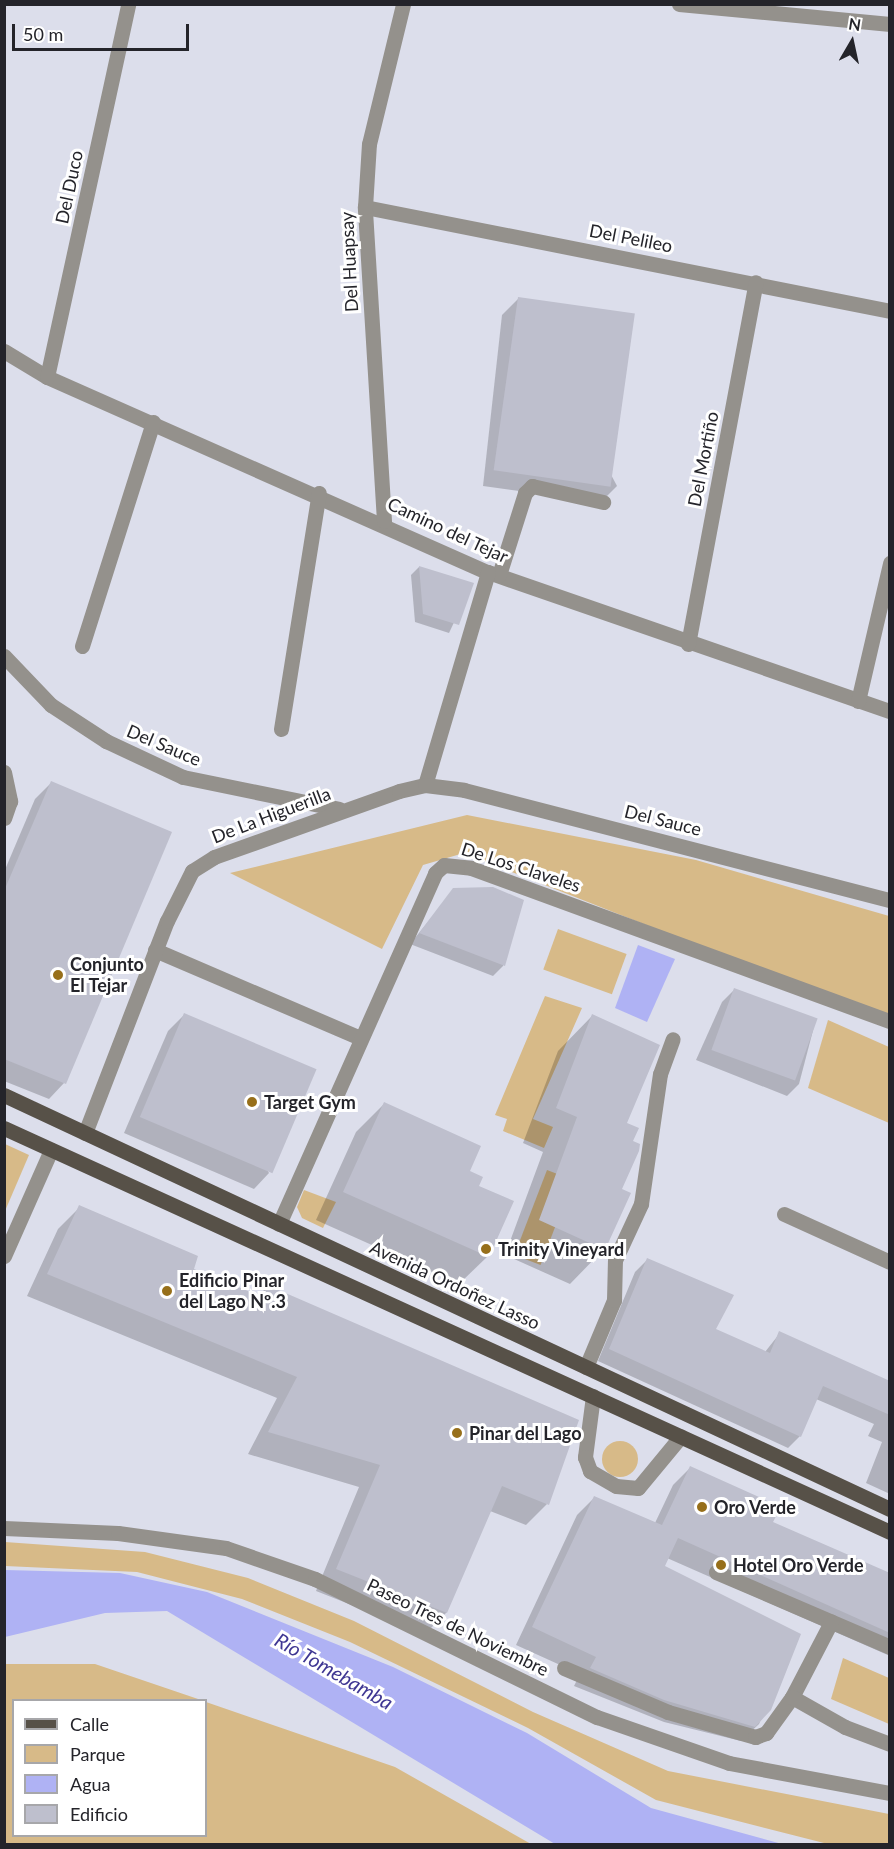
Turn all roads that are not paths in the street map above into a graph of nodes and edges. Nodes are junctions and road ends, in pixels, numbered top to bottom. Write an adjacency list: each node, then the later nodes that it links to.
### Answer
1 (128, 4): 9 (street, Del Duco)
2 (403, 4): 5 (street, Del Huapsay)
3 (679, 4): 4 (street)
4 (890, 24)
5 (365, 207): 6 (street, Del Pelileo); 13 (street, Del Huapsay)
6 (756, 282): 7 (street, Del Pelileo); 16 (street, Del Mortiño)
7 (890, 311)
8 (4, 351): 9 (street, Camino del Tejar)
9 (47, 377): 10 (street, Camino del Tejar)
10 (153, 422): 11 (street, Camino del Tejar); 17 (street)
11 (319, 494): 13 (street, Camino del Tejar); 21 (street)
12 (603, 502): 15 (street)
13 (384, 521): 15 (street, Camino del Tejar)
14 (890, 563): 19 (street)
15 (494, 574): 16 (street, Camino del Tejar); 23 (street)
16 (688, 644): 19 (street, Camino del Tejar)
17 (82, 646)
18 (4, 656): 24 (street, Del Sauce)
19 (858, 701): 20 (street, Camino del Tejar)
20 (890, 711)
21 (281, 729)
22 (4, 772): 25 (street)
23 (425, 785): 24 (street, De La Higuerilla); 26 (street, Del Sauce)
24 (339, 809): 27 (street, De La Higuerilla)
25 (4, 818)
26 (890, 900)
27 (155, 950): 29 (street); 33 (street, De La Higuerilla)
28 (890, 1021): 29 (street, De Los Claveles)
29 (360, 1038): 36 (street, De Los Claveles)
30 (673, 1039): 39 (street)
31 (4, 1095): 33 (main road, Avenida Ordoñez Lasso)
32 (4, 1128): 34 (main road)
33 (85, 1133): 36 (main road, Avenida Ordoñez Lasso)
34 (51, 1150): 37 (street); 40 (main road)
35 (784, 1214): 38 (street)
36 (279, 1224): 39 (main road, Avenida Ordoñez Lasso)
37 (4, 1256)
38 (890, 1262)
39 (586, 1367): 42 (main road, Avenida Ordoñez Lasso)
40 (593, 1396): 41 (main road); 41 (street)
41 (681, 1436): 44 (main road)
42 (890, 1509)
43 (4, 1528): 51 (street, Paseo Tres de Noviembre)
44 (890, 1532)
45 (716, 1572): 46 (street)
46 (831, 1622): 47 (street); 49 (street)
47 (890, 1647)
48 (564, 1668): 49 (street)
49 (792, 1697): 50 (street)
50 (890, 1744)
51 (890, 1793)

